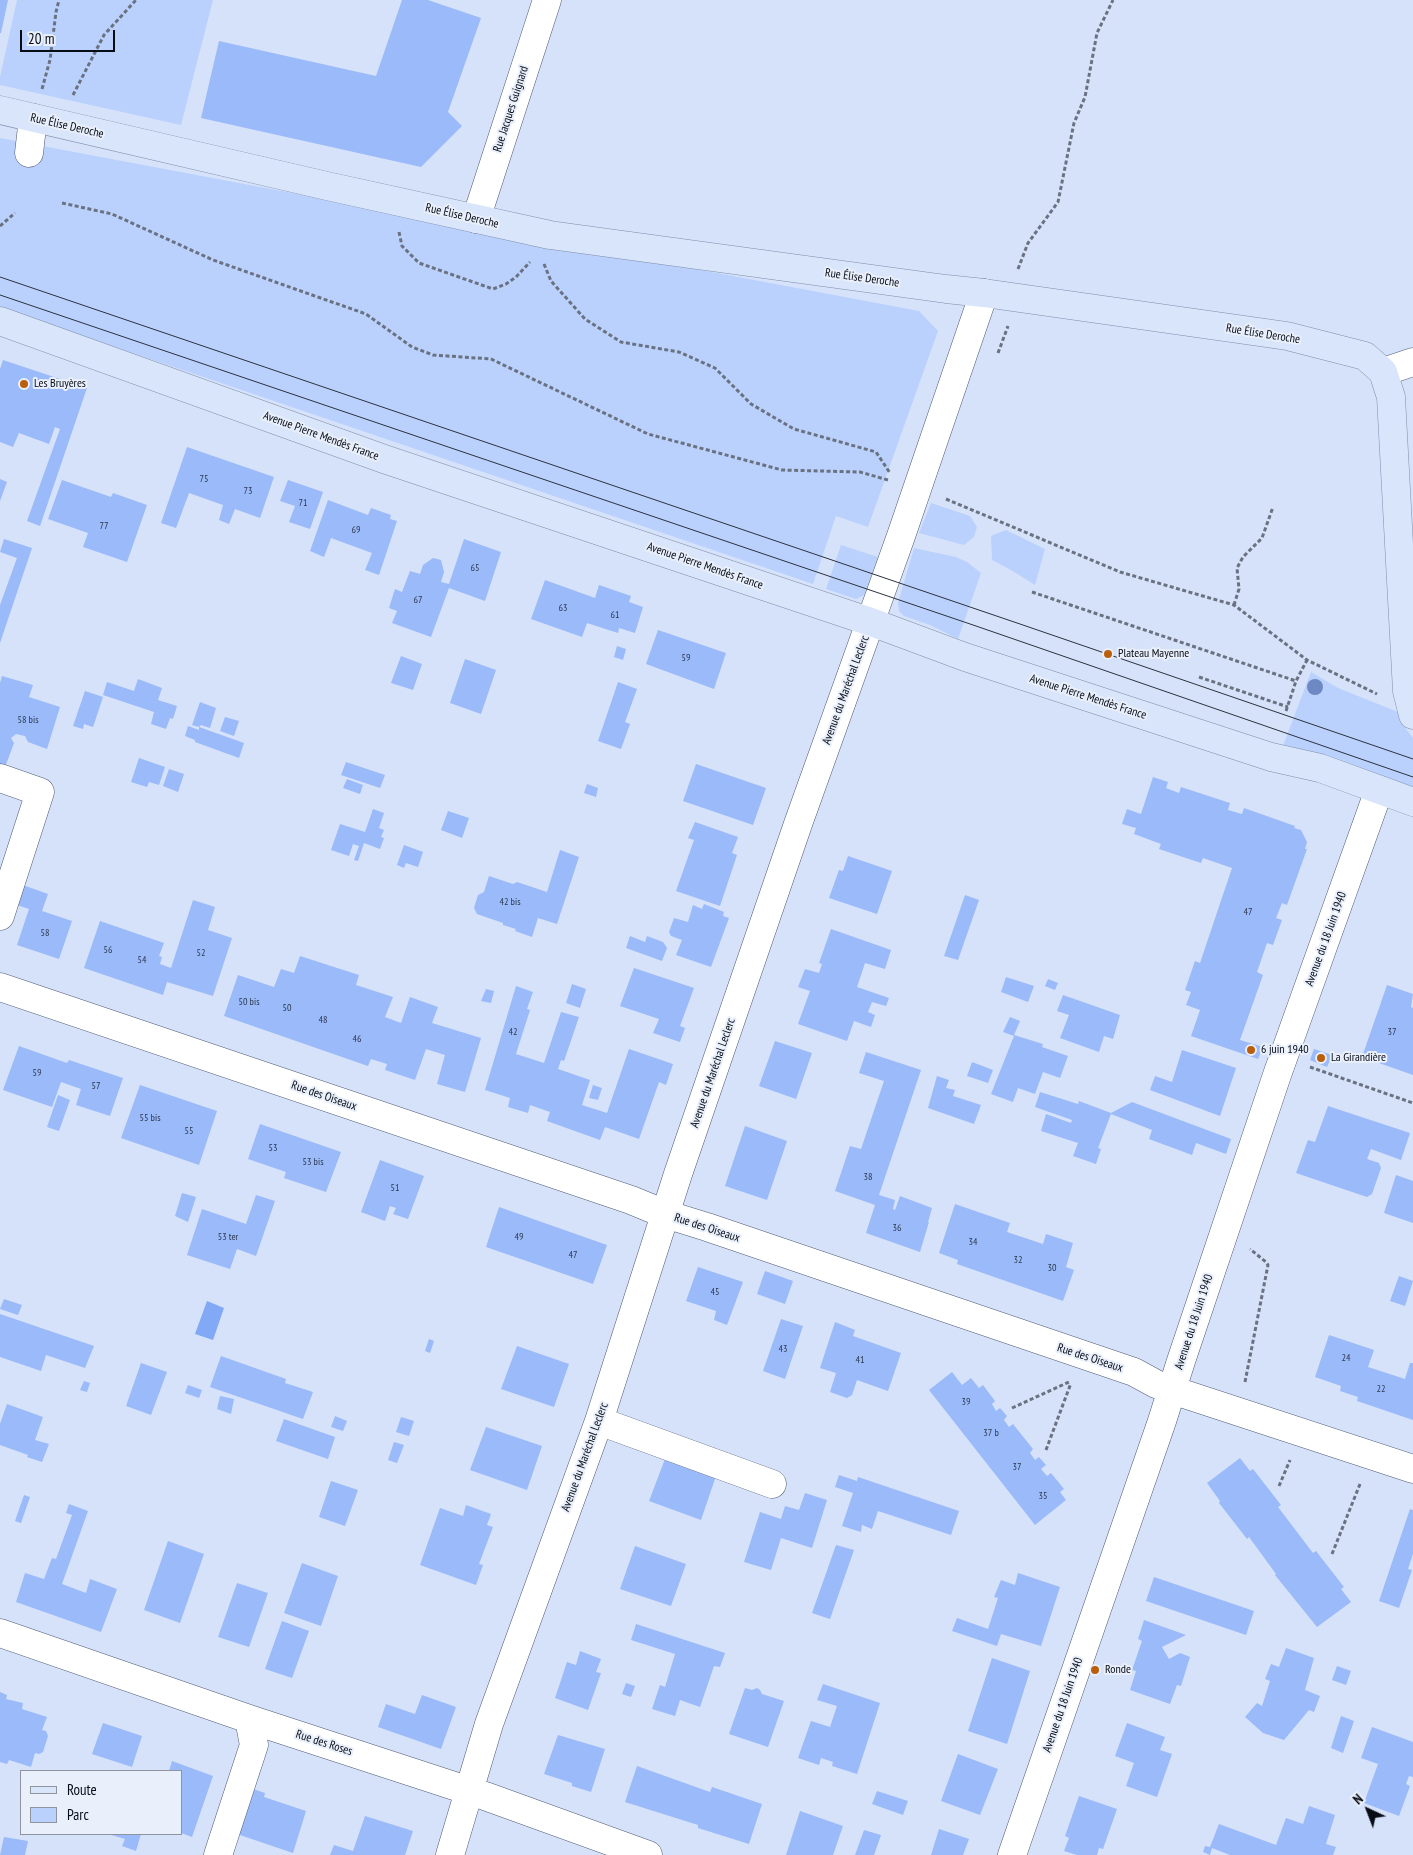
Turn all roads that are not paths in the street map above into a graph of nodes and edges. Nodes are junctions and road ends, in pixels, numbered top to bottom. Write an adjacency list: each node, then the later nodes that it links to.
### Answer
1 (547, 0): 5 (street, Rue Jacques Guignard)
2 (0, 110): 3 (main road, Rue Élise Deroche)
3 (33, 118): 4 (street); 5 (main road, Rue Élise Deroche)
4 (28, 153)
5 (476, 219): 6 (main road, Rue Élise Deroche)
6 (984, 293): 9 (main road, Rue Élise Deroche); 10 (street, Avenue du Maréchal Leclerc)
7 (0, 322): 10 (main road, Avenue Pierre Mendès France)
8 (1413, 362): 9 (street)
9 (1383, 372): 11 (main road)
10 (871, 622): 13 (main road, Avenue Pierre Mendès France); 17 (street, Avenue du Maréchal Leclerc)
11 (1413, 715)
12 (0, 778): 15 (street)
13 (1379, 790): 14 (main road, Avenue Pierre Mendès France); 18 (street, Avenue du 18 Juin 1940)
14 (1413, 802)
15 (0, 916)
16 (0, 987): 17 (street, Rue des Oiseaux)
17 (665, 1214): 18 (street, Rue des Oiseaux); 19 (street, Avenue du Maréchal Leclerc)
18 (1172, 1390): 20 (street, Rue des Oiseaux); 28 (street, Avenue du 18 Juin 1940)
19 (599, 1421): 21 (street); 24 (street, Avenue du Maréchal Leclerc)
20 (1413, 1469)
21 (772, 1484)
22 (0, 1633): 23 (street, Rue des Roses)
23 (249, 1718): 24 (street, Rue des Roses); 25 (street)
24 (469, 1792): 26 (street, Avenue du Maréchal Leclerc); 27 (street, Rue des Roses)
25 (218, 1855)
26 (450, 1855)
27 (648, 1855)
28 (1012, 1855)

